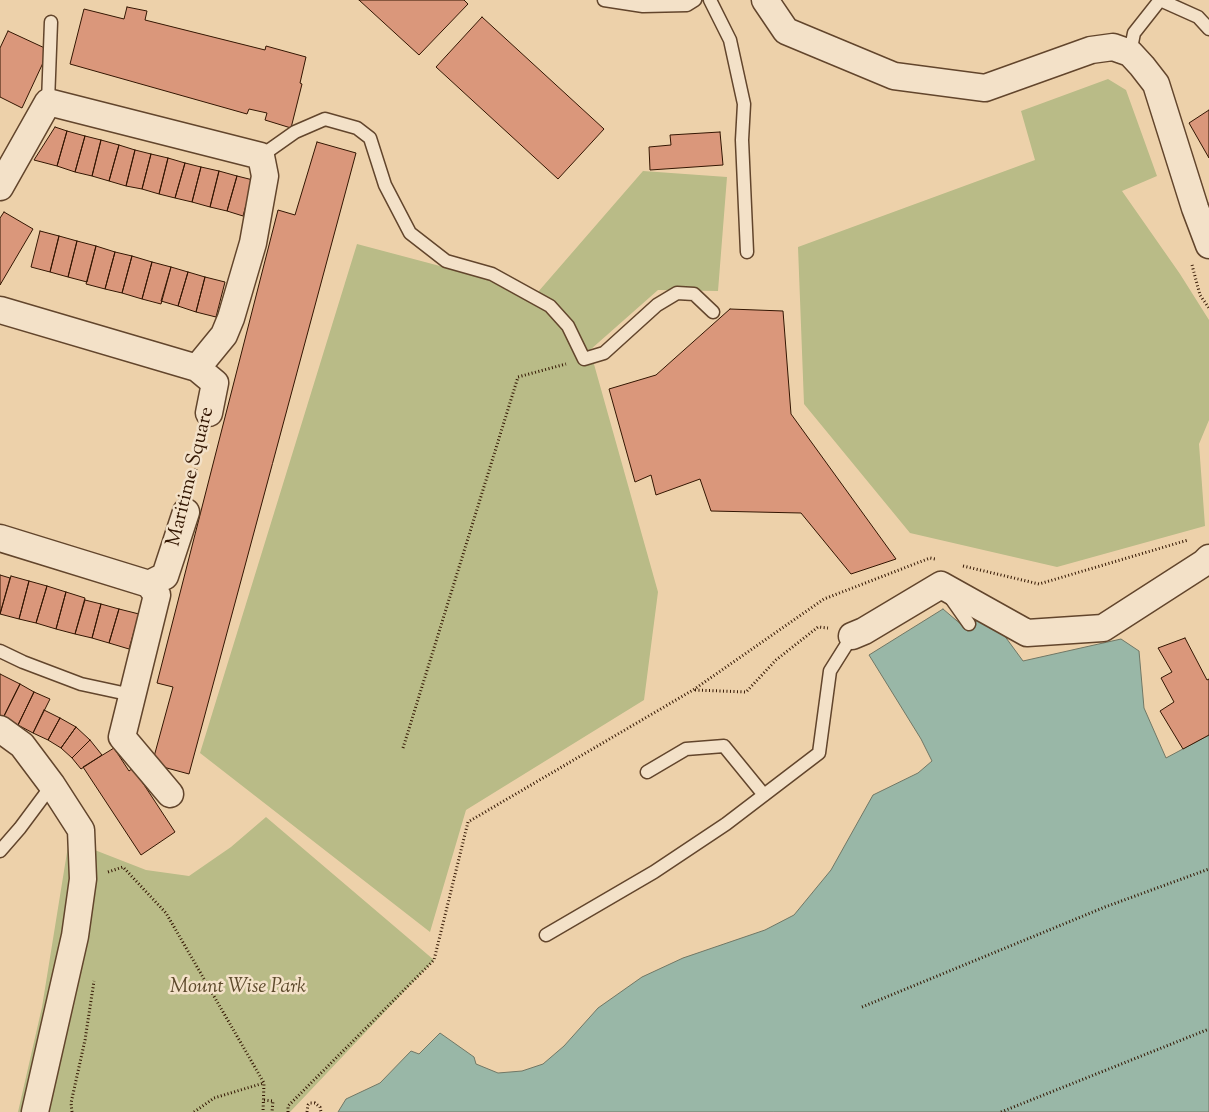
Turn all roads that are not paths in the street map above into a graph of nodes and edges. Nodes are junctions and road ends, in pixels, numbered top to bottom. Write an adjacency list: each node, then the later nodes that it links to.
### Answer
1 (604, 0): 2 (lane)
2 (695, 0)
3 (710, 0): 13 (lane)
4 (765, 0): 8 (street)
5 (1160, 0): 7 (lane); 8 (lane)
6 (51, 22): 9 (lane)
7 (1209, 29)
8 (1130, 53): 12 (street)
9 (48, 102): 10 (street); 11 (street)
10 (261, 156): 15 (lane); 16 (street)
11 (0, 187)
12 (1209, 245)
13 (747, 252)
14 (0, 310): 16 (street, Maritime Square)
15 (713, 312)
16 (197, 368): 17 (street, Maritime Square)
17 (209, 413)
18 (186, 512): 22 (street, Maritime Square)
19 (0, 538): 22 (street)
20 (1209, 558): 21 (street)
21 (940, 572): 23 (lane); 24 (street)
22 (149, 584): 26 (street)
23 (969, 624)
24 (858, 633): 31 (lane)
25 (0, 651): 26 (lane)
26 (132, 696): 30 (street)
27 (0, 729): 29 (street)
28 (647, 772): 31 (lane)
29 (52, 785): 32 (lane); 34 (street)
30 (170, 794)
31 (764, 795): 33 (lane)
32 (0, 851)
33 (546, 935)
34 (36, 1112)

